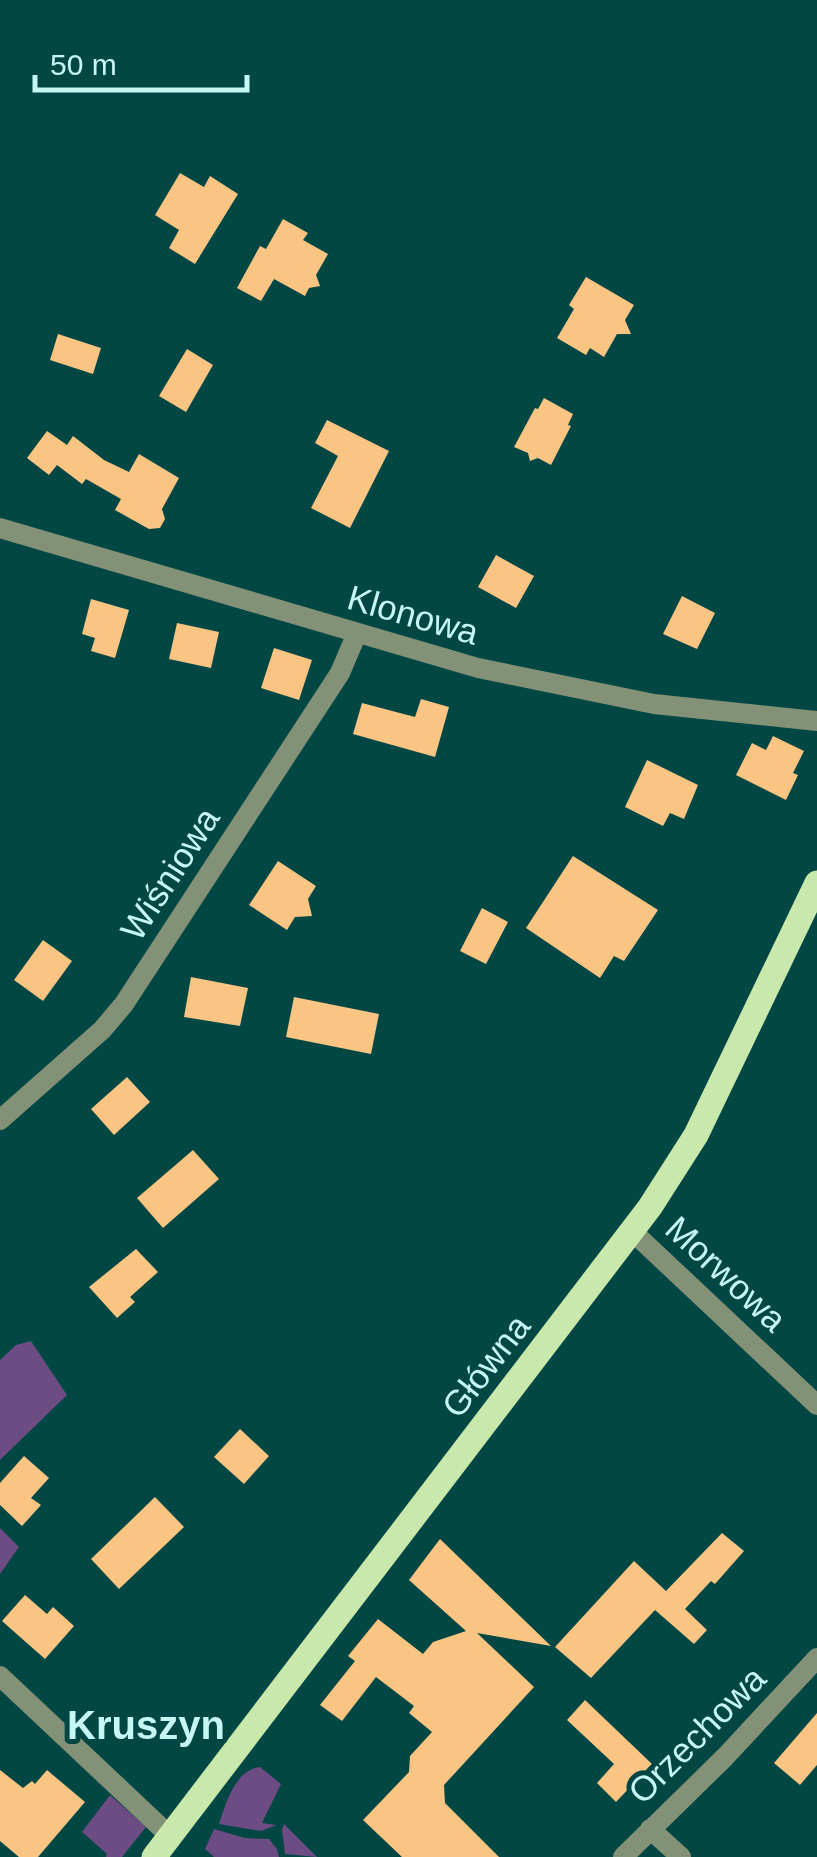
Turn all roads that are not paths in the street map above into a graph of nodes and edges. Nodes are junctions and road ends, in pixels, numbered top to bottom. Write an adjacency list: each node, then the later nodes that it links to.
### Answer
1 (0, 528): 2 (street, Klonowa)
2 (357, 633): 3 (street, Klonowa); 5 (street, Wiśniowa)
3 (817, 721)
4 (817, 882): 6 (main road, Główna)
5 (0, 1120)
6 (633, 1232): 7 (street, Morwowa); 11 (main road, Główna)
7 (817, 1405)
8 (817, 1658): 10 (street, Orzechowa)
9 (0, 1676): 11 (street)
10 (650, 1829): 12 (street, Orzechowa); 13 (street)
11 (162, 1846)
12 (623, 1857)
13 (681, 1857)

